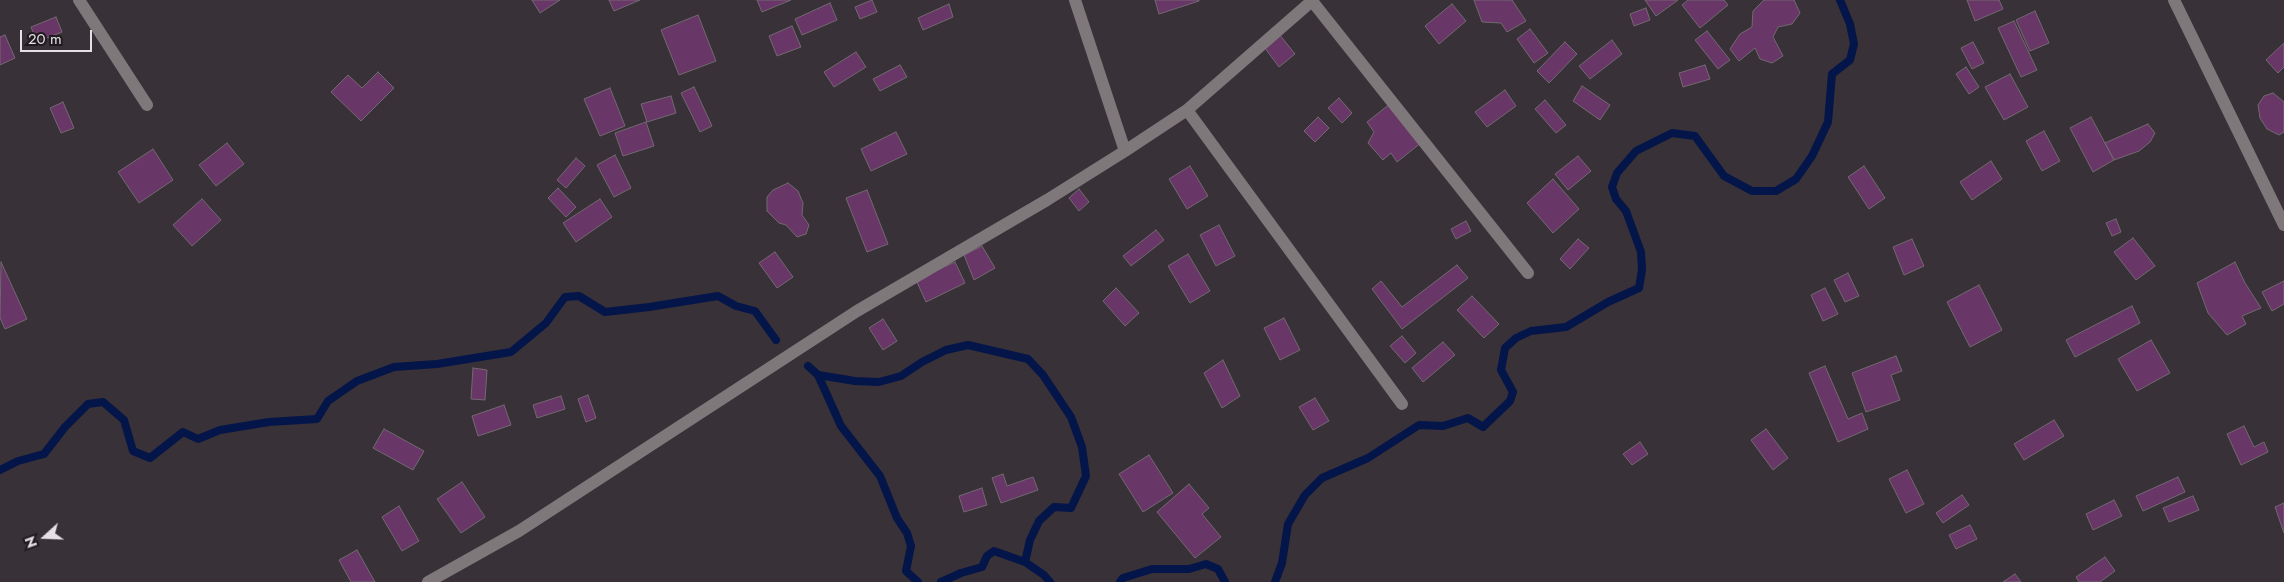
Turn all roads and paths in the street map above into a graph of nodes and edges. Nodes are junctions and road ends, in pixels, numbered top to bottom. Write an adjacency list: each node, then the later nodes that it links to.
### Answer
1 (79, 0): 5 (street)
2 (1074, 0): 7 (street)
3 (2174, 0): 8 (street)
4 (1313, 1): 6 (street); 9 (street)
5 (146, 105)
6 (1188, 110): 7 (street); 10 (street)
7 (1125, 151): 11 (street)
8 (2284, 225)
9 (1528, 273)
10 (1402, 404)
11 (428, 582)

